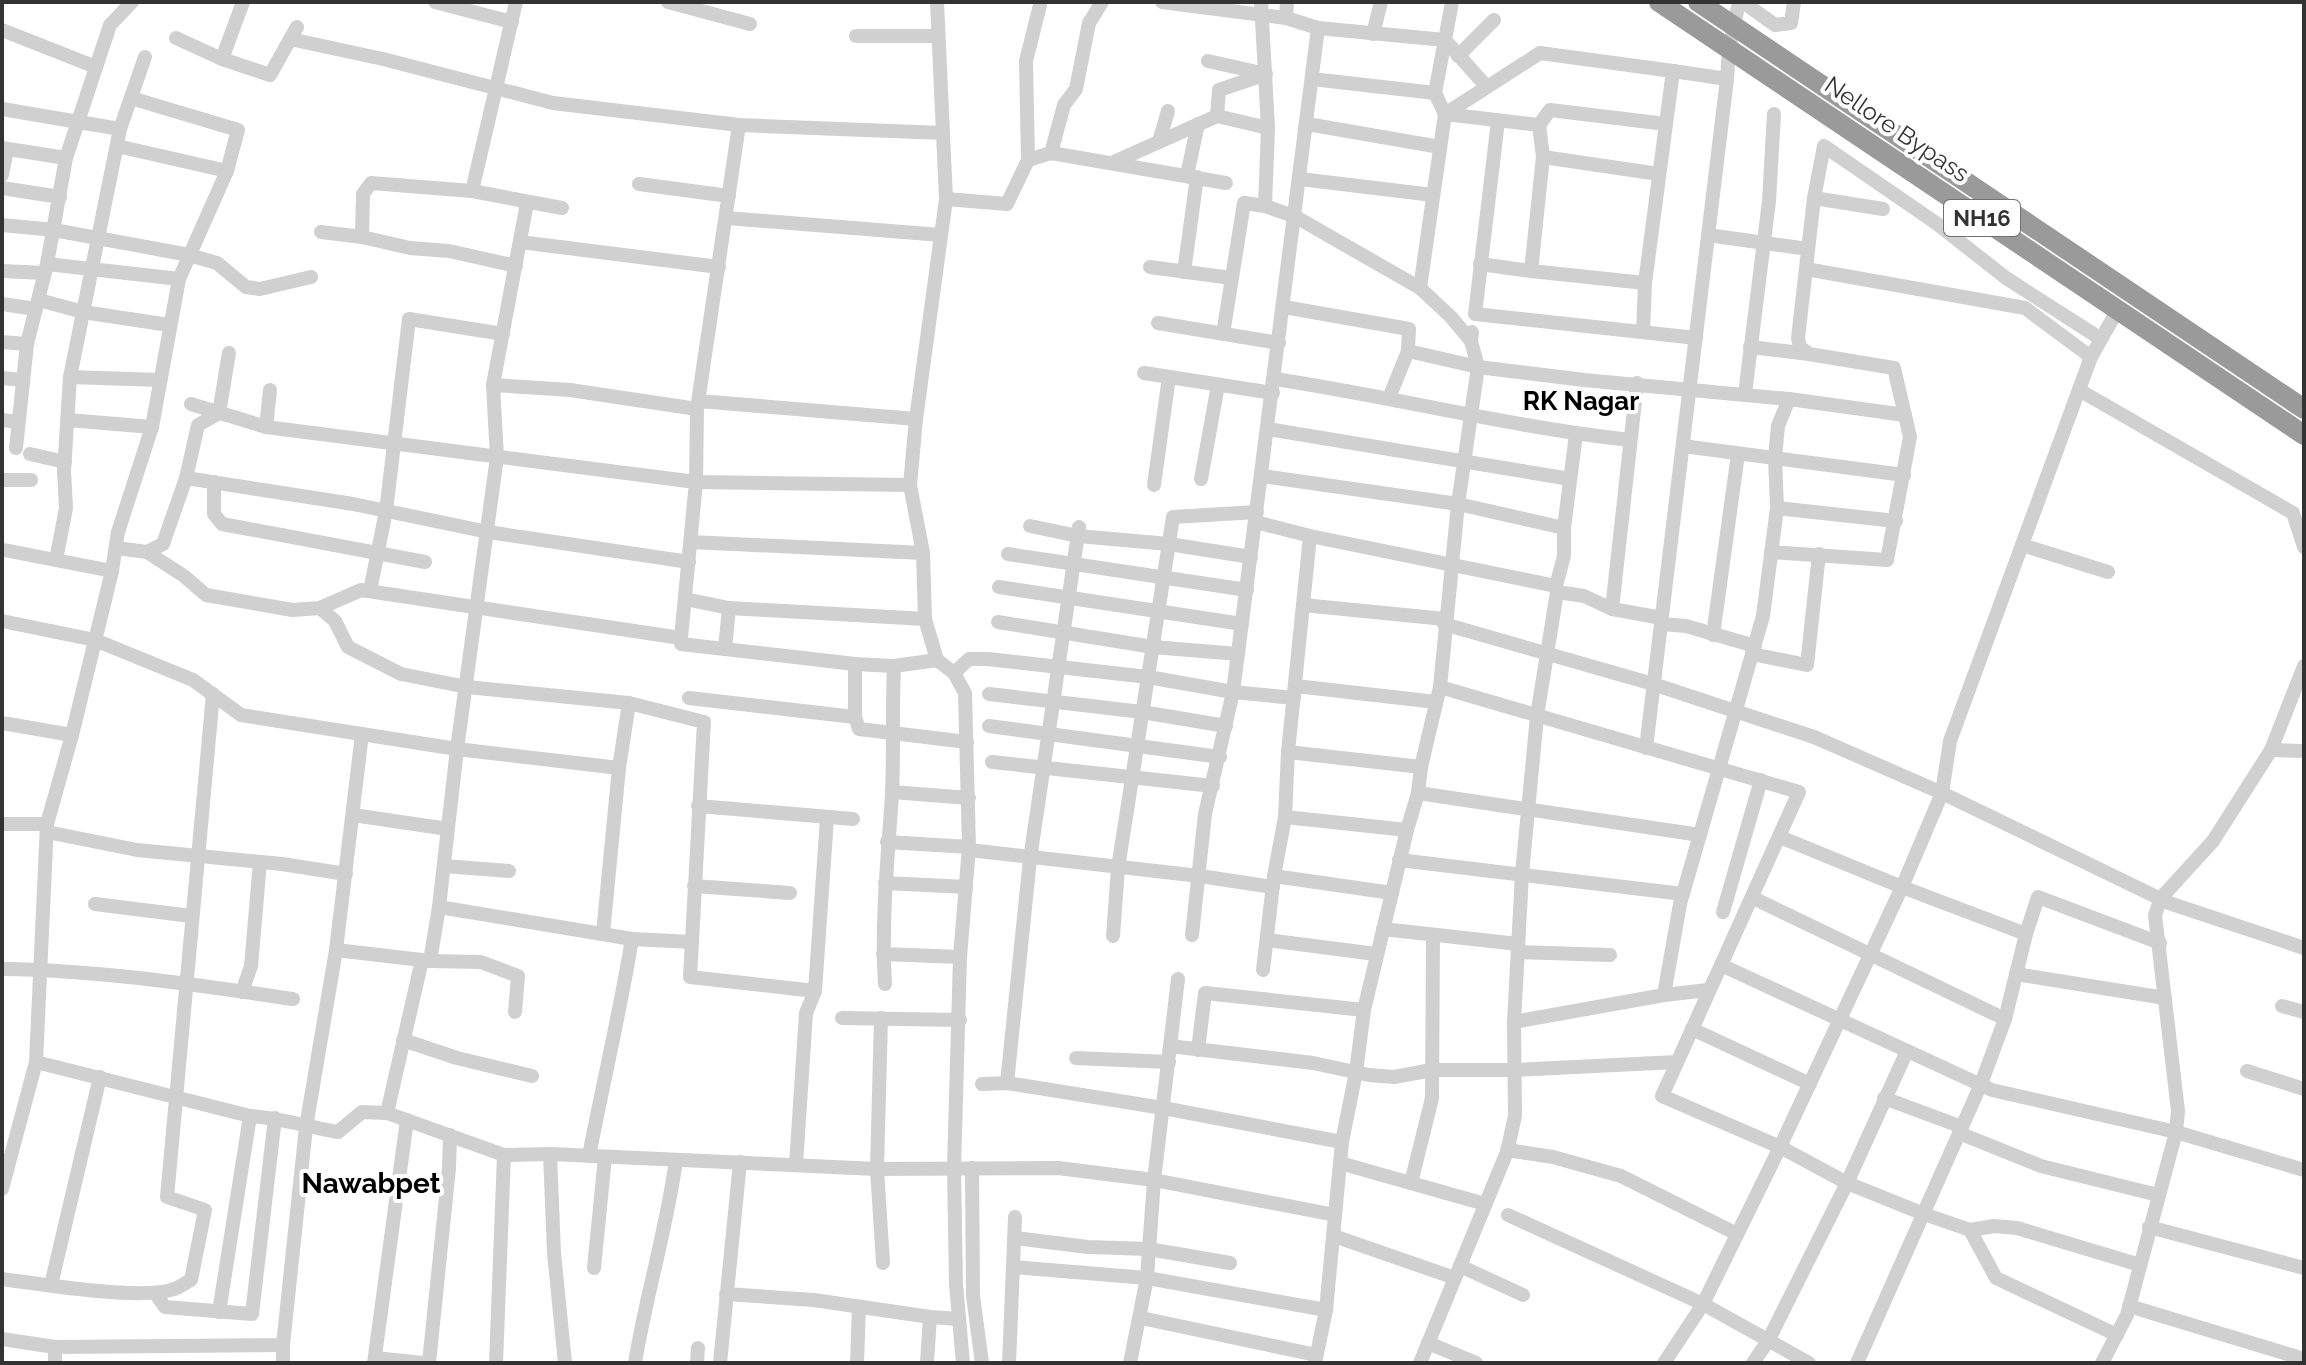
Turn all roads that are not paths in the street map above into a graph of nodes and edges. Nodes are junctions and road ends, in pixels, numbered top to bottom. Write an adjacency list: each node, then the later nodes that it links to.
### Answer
1 (132, 2): 35 (street)
2 (243, 2): 33 (street)
3 (435, 2): 20 (street)
4 (516, 2): 20 (street)
5 (668, 2): 21 (street)
6 (937, 2): 27 (street)
7 (1102, 2): 63 (street)
8 (1162, 2): 17 (street)
9 (1287, 2): 18 (street)
10 (1381, 2): 25 (street)
11 (1452, 2): 29 (street)
12 (1659, 2): 30 (highway, Nellore Bypass / NH16)
13 (1698, 2): 22 (highway, Nellore Bypass / NH16)
14 (1741, 2): 15 (street); 22 (street)
15 (1794, 2)
16 (1040, 5): 66 (street)
17 (1261, 8): 18 (street); 37 (street)
18 (1286, 18): 23 (street)
19 (1494, 20): 31 (street)
20 (512, 22): 41 (street)
21 (750, 24)
22 (1735, 27): 30 (street); 155 (highway, Nellore Bypass / NH16)
23 (1318, 28): 25 (street); 38 (street)
24 (2, 30): 35 (street)
25 (1373, 34): 29 (street)
26 (856, 36): 27 (street)
27 (938, 36): 58 (street)
28 (176, 38): 33 (street)
29 (1445, 40): 31 (street); 42 (street)
30 (1729, 49): 39 (street); 117 (highway, Nellore Bypass / NH16)
31 (1458, 56): 40 (street)
32 (145, 57): 43 (street)
33 (222, 59): 41 (street)
34 (1208, 61): 37 (street)
35 (96, 67): 50 (street)
36 (1673, 71): 39 (street); 40 (street); 53 (street)
37 (1266, 74): 48 (street); 56 (street)
38 (1312, 79): 42 (street); 52 (street)
39 (1727, 79): 92 (street)
40 (1486, 86): 46 (street)
41 (496, 88): 54 (street); 76 (street)
42 (1435, 93): 46 (street)
43 (131, 98): 57 (street); 68 (street)
44 (2, 109): 50 (street)
45 (1168, 111): 59 (street)
46 (1445, 114): 49 (street); 61 (street)
47 (1774, 114): 96 (street)
48 (1217, 116): 51 (street); 56 (street)
49 (1498, 121): 55 (street); 99 (street)
50 (77, 122): 57 (street); 65 (street)
51 (1198, 124): 59 (street); 71 (street)
52 (1307, 124): 61 (street); 72 (street)
53 (1666, 124): 55 (street); 69 (street)
54 (739, 125): 58 (street); 78 (street)
55 (1539, 125): 64 (street)
56 (1268, 128): 83 (street)
57 (120, 129): 60 (street)
58 (943, 133): 81 (street)
59 (1159, 142): 67 (street)
60 (117, 146): 68 (street); 93 (street)
61 (1440, 147): 77 (street)
62 (4, 148): 65 (street); 70 (street)
63 (1051, 153): 66 (street); 67 (street)
64 (1543, 157): 69 (street); 107 (street)
65 (66, 158): 79 (street)
66 (1028, 160): 81 (street)
67 (1114, 162): 71 (street)
68 (227, 171): 98 (street)
69 (1659, 174): 112 (street)
70 (2, 175)
71 (1192, 176): 73 (street); 108 (street)
72 (1300, 179): 77 (street); 86 (street)
73 (1226, 183)
74 (639, 184): 78 (street)
75 (2, 188): 79 (street)
76 (472, 191): 82 (street); 94 (street)
77 (1433, 195): 113 (street)
78 (729, 196): 87 (street)
79 (60, 197): 89 (street)
80 (1814, 198): 85 (street); 97 (street); 126 (street)
81 (946, 199): 91 (street)
82 (527, 203): 84 (street); 95 (street)
83 (1265, 206): 86 (street); 110 (street)
84 (562, 208)
85 (1883, 209)
86 (1296, 217): 113 (street); 116 (street)
87 (726, 218): 91 (street); 101 (street)
88 (2, 225): 89 (street)
89 (54, 230): 93 (street); 103 (street)
90 (321, 232): 94 (street)
91 (941, 235): 159 (street)
92 (1708, 235): 96 (street); 125 (street)
93 (98, 237): 98 (street); 104 (street)
94 (362, 237): 100 (street)
95 (520, 242): 100 (street); 101 (street)
96 (1764, 242): 97 (street); 131 (street)
97 (1808, 249): 105 (street)
98 (189, 255): 109 (street); 111 (street)
99 (1480, 264): 107 (street); 119 (street)
100 (516, 266): 123 (street)
101 (719, 267): 154 (street)
102 (1150, 267): 108 (street)
103 (46, 269): 104 (street); 106 (street); 115 (street)
104 (91, 269): 111 (street); 118 (street)
105 (1806, 269): 134 (street); 135 (street)
106 (2, 271)
107 (1531, 271): 112 (street)
108 (1184, 272): 110 (street)
109 (311, 277)
110 (1231, 278): 124 (street)
111 (179, 279): 121 (street)
112 (1645, 283): 122 (street)
113 (1420, 288): 127 (street)
114 (2, 304): 115 (street)
115 (38, 305): 118 (street); 130 (street)
116 (1284, 307): 129 (street); 132 (street)
117 (2117, 311): 126 (street); 167 (highway, Nellore Bypass / NH16)
118 (83, 312): 121 (street); 138 (street)
119 (1475, 314): 122 (street); 127 (street)
120 (1158, 323): 124 (street)
121 (169, 325): 142 (street)
122 (1643, 332): 125 (street)
123 (503, 334): 144 (street); 169 (street)
124 (1223, 334): 129 (street)
125 (1696, 338): 147 (street)
126 (2101, 339): 135 (street)
127 (1471, 341): 136 (street)
128 (2, 342): 130 (street)
129 (1279, 343): 146 (street)
130 (27, 344): 141 (street)
131 (1750, 347): 134 (street); 150 (street)
132 (1408, 351): 136 (street); 151 (street)
133 (229, 353): 156 (street)
134 (1809, 354): 158 (street)
135 (2091, 357): 149 (street)
136 (1478, 367): 143 (street); 157 (street)
137 (1144, 373): 139 (street)
138 (70, 377): 142 (street); 161 (street)
139 (1169, 377): 145 (street); 188 (street)
140 (2, 378): 141 (street)
141 (22, 380): 162 (street)
142 (160, 380): 163 (street)
143 (1637, 383): 147 (street); 168 (street)
144 (493, 385): 154 (street); 174 (street)
145 (1218, 385): 146 (street); 181 (street)
146 (1274, 386): 151 (street); 165 (street)
147 (1690, 389): 150 (street); 170 (street)
148 (270, 390): 164 (street)
149 (2079, 390): 201 (street); 202 (street)
150 (1745, 394): 152 (street)
151 (1389, 398): 157 (street)
152 (1789, 399): 158 (street); 175 (street)
153 (191, 404): 156 (street)
154 (698, 405): 159 (street); 186 (street)
155 (2304, 409)
156 (219, 413): 164 (street); 180 (street)
157 (1471, 415): 166 (street); 177 (street)
158 (1905, 415): 178 (street)
159 (916, 419): 187 (street)
160 (2, 420): 162 (street)
161 (68, 420): 163 (street); 176 (street)
162 (18, 422): 171 (street)
163 (152, 427): 203 (street)
164 (266, 427): 169 (street)
165 (1268, 429): 177 (street); 179 (street)
166 (1576, 434): 168 (street); 182 (street)
167 (2304, 435)
168 (1630, 440): 230 (street)
169 (393, 443): 174 (street); 191 (street)
170 (1683, 446): 173 (street); 234 (street)
171 (16, 448)
172 (30, 454): 176 (street)
173 (1738, 454): 175 (street); 239 (street)
174 (497, 457): 186 (street); 197 (street)
175 (1775, 457): 178 (street); 190 (street)
176 (65, 462): 212 (street)
177 (1463, 463): 182 (street); 189 (street)
178 (1904, 475): 193 (street)
179 (1262, 476): 189 (street); 192 (street)
180 (186, 478): 185 (street); 206 (street)
181 (1201, 479)
182 (1570, 479): 195 (street)
183 (2, 480): 184 (street)
184 (31, 480)
185 (214, 482): 191 (street); 205 (street)
186 (696, 482): 187 (street); 199 (street)
187 (910, 485): 208 (street)
188 (1154, 485)
189 (1458, 504): 195 (street); 215 (street)
190 (1777, 508): 193 (street); 207 (street)
191 (386, 511): 197 (street); 205 (street)
192 (1256, 517): 198 (street); 200 (street); 211 (street)
193 (1896, 521): 210 (street)
194 (1030, 526): 196 (street)
195 (1564, 528): 221 (street)
196 (1078, 531): 200 (street); 216 (street)
197 (488, 532): 214 (street); 228 (street)
198 (1310, 536): 215 (street); 226 (street)
199 (691, 542): 208 (street); 214 (street)
200 (1169, 544): 211 (street); 219 (street)
201 (2022, 545): 218 (street); 294 (street)
202 (2304, 547)
203 (116, 548): 206 (street); 217 (street)
204 (4, 550): 212 (street)
205 (377, 551): 213 (street); 223 (street)
206 (147, 552): 227 (street)
207 (1771, 552): 210 (street); 244 (street)
208 (923, 553): 232 (street)
209 (1008, 554): 216 (street)
210 (1819, 554): 244 (street)
211 (1251, 557): 222 (street)
212 (56, 560): 217 (street)
213 (425, 562)
214 (689, 562): 225 (street)
215 (1452, 563): 221 (street); 236 (street)
216 (1073, 566): 219 (street); 224 (street)
217 (112, 571): 241 (street)
218 (2108, 572)
219 (1164, 576): 222 (street); 231 (street)
220 (999, 587): 224 (street)
221 (1557, 589): 230 (street); 246 (street)
222 (1247, 590): 237 (street)
223 (370, 591): 227 (street); 228 (street)
224 (1068, 598): 231 (street); 238 (street)
225 (685, 599): 229 (street); 240 (street)
226 (1303, 605): 236 (street); 258 (street)
227 (320, 608): 255 (street)
228 (478, 608): 240 (street); 255 (street)
229 (729, 608): 232 (street); 243 (street)
230 (1612, 609): 234 (street)
231 (1159, 610): 237 (street); 242 (street)
232 (925, 619): 247 (street)
233 (2, 621): 241 (street)
234 (1662, 621): 239 (street); 254 (street)
235 (998, 622): 238 (street)
236 (1445, 622): 246 (street); 256 (street)
237 (1242, 624): 245 (street)
238 (1063, 632): 242 (street); 251 (street)
239 (1713, 635): 244 (street)
240 (681, 638): 243 (street)
241 (95, 640): 259 (street); 275 (street)
242 (1153, 647): 245 (street); 253 (street)
243 (725, 649): 248 (street)
244 (1754, 650): 265 (street)
245 (1238, 654): 257 (street)
246 (1547, 654): 254 (street); 267 (street)
247 (937, 660): 249 (street); 252 (street)
248 (855, 664): 249 (street); 268 (street)
249 (894, 666): 272 (street)
250 (2304, 666): 280 (street)
251 (1058, 667): 252 (street); 253 (street); 262 (street)
252 (954, 673): 276 (street)
253 (1148, 677): 257 (street); 266 (street)
254 (1653, 684): 265 (street); 278 (street)
255 (467, 687): 264 (street); 279 (street)
256 (1440, 687): 263 (street); 267 (street)
257 (1233, 692): 258 (street); 271 (street)
258 (1295, 692): 263 (street); 282 (street)
259 (213, 694): 274 (street); 310 (street)
260 (989, 694): 262 (street)
261 (689, 698): 268 (street)
262 (1052, 701): 266 (street); 273 (street)
263 (1436, 702): 286 (street)
264 (629, 703): 287 (street); 296 (street)
265 (1735, 711): 288 (street); 294 (street)
266 (1142, 712): 271 (street); 277 (street)
267 (1537, 716): 278 (street); 297 (street)
268 (855, 717): 272 (street)
269 (2, 723): 275 (street)
270 (989, 726): 273 (street)
271 (1226, 726): 283 (street)
272 (892, 732): 276 (street); 292 (street)
273 (1048, 732): 277 (street); 285 (street)
274 (362, 734): 279 (street); 298 (street)
275 (72, 735): 303 (street)
276 (967, 742): 295 (street)
277 (1137, 744): 283 (street); 289 (street)
278 (1646, 748): 288 (street)
279 (457, 749): 287 (street); 304 (street)
280 (2271, 750): 281 (street); 329 (street)
281 (2304, 751)
282 (1288, 752): 286 (street); 299 (street)
283 (1220, 757): 291 (street)
284 (992, 762): 285 (street)
285 (1042, 767): 289 (street); 311 (street)
286 (1421, 767): 293 (street)
287 (619, 768): 335 (street)
288 (1719, 768): 290 (street); 306 (street)
289 (1132, 776): 291 (street); 315 (street)
290 (1761, 780): 307 (street); 332 (street)
291 (1213, 786): 319 (street)
292 (892, 792): 295 (street); 308 (street)
293 (1418, 793): 297 (street); 305 (street)
294 (1942, 793): 324 (street); 329 (street)
295 (969, 798): 309 (street)
296 (698, 806): 300 (street); 322 (street)
297 (1528, 811): 306 (street); 318 (street)
298 (353, 815): 304 (street); 317 (street)
299 (1285, 817): 305 (street); 320 (street)
300 (827, 818): 301 (street); 362 (street)
301 (853, 819)
302 (2, 824): 303 (street)
303 (47, 828): 310 (street); 355 (street)
304 (448, 829): 314 (street)
305 (1407, 830): 312 (street)
306 (1700, 835): 327 (street)
307 (1780, 837): 324 (street); 328 (street)
308 (887, 842): 309 (street); 321 (street)
309 (969, 849): 311 (street); 323 (street)
310 (198, 857): 313 (street); 333 (street)
311 (1030, 859): 315 (street); 392 (street)
312 (1399, 860): 318 (street); 326 (street)
313 (260, 862): 317 (street); 363 (street)
314 (444, 866): 316 (street); 331 (street)
315 (1118, 868): 319 (street); 339 (street)
316 (509, 871)
317 (346, 874): 346 (street)
318 (1522, 874): 327 (street); 344 (street)
319 (1200, 876): 320 (street); 337 (street)
320 (1273, 882): 326 (street); 341 (street)
321 (885, 883): 323 (street); 347 (street)
322 (694, 886): 325 (street); 342 (street)
323 (966, 887): 351 (street)
324 (1902, 887): 336 (street); 350 (street)
325 (790, 893)
326 (1392, 893): 334 (street)
327 (1683, 894): 364 (street)
328 (1753, 898): 350 (street); 353 (street)
329 (2161, 898): 343 (street); 345 (street)
330 (95, 904): 333 (street)
331 (439, 907): 335 (street); 352 (street)
332 (1723, 912)
333 (191, 916): 359 (street)
334 (1383, 929): 338 (street); 348 (street)
335 (603, 933): 340 (street)
336 (2026, 934): 343 (street); 357 (street)
337 (1192, 935)
338 (1433, 935): 344 (street); 386 (street)
339 (1113, 936)
340 (632, 939): 342 (street); 413 (street)
341 (1267, 940): 348 (street); 356 (street)
342 (692, 942): 362 (street)
343 (2160, 943): 365 (street)
344 (1518, 948): 349 (street); 376 (street)
345 (2304, 948)
346 (336, 950): 352 (street); 404 (street)
347 (883, 954): 351 (street); 360 (street)
348 (1376, 954): 368 (street)
349 (1610, 955)
350 (1869, 955): 373 (street); 375 (street)
351 (960, 957): 374 (street)
352 (426, 961): 369 (street); 378 (street)
353 (1721, 965): 361 (street); 375 (street)
354 (2, 969): 355 (street)
355 (39, 969): 359 (street); 383 (street)
356 (1263, 970)
357 (2016, 974): 365 (street); 373 (street)
358 (1178, 979): 379 (street)
359 (185, 984): 363 (street); 397 (street)
360 (885, 984)
361 (1708, 990): 364 (street); 377 (street)
362 (815, 991): 418 (street)
363 (242, 992): 366 (street)
364 (1664, 995): 376 (street)
365 (2165, 998): 406 (street)
366 (293, 999)
367 (2282, 1006): 370 (street)
368 (1364, 1010): 380 (street); 389 (street)
369 (515, 1012)
370 (2304, 1012)
371 (842, 1018): 372 (street)
372 (881, 1018): 374 (street); 421 (street)
373 (2005, 1019): 395 (street)
374 (960, 1020): 419 (street)
375 (1840, 1021): 381 (street); 394 (street)
376 (1514, 1022): 387 (street)
377 (1692, 1029): 385 (street); 394 (street)
378 (403, 1040): 390 (street); 400 (street)
379 (1170, 1046): 380 (street); 384 (street)
380 (1198, 1050): 389 (street)
381 (1907, 1051): 395 (street); 398 (street)
382 (1076, 1058): 384 (street)
383 (36, 1062): 391 (street); 426 (street)
384 (1169, 1062): 399 (street)
385 (1677, 1062): 387 (street); 409 (street)
386 (1432, 1070): 387 (street); 389 (street); 424 (street)
387 (1514, 1070): 410 (street)
388 (2247, 1071): 396 (street)
389 (1356, 1072): 408 (street)
390 (532, 1076)
391 (100, 1077): 397 (street); 448 (street)
392 (1007, 1083): 393 (street); 399 (street)
393 (982, 1084)
394 (1810, 1084): 409 (street)
395 (1981, 1084): 405 (street); 406 (street)
396 (2304, 1089)
397 (175, 1096): 401 (street); 449 (street)
398 (1884, 1098): 405 (street); 425 (street)
399 (1163, 1108): 408 (street); 423 (street)
400 (387, 1113): 403 (street); 404 (street)
401 (250, 1116): 402 (street); 456 (street)
402 (275, 1118): 404 (street); 456 (street)
403 (407, 1120): 407 (street); 467 (street)
404 (306, 1127): 464 (street)
405 (1960, 1130): 427 (street); 429 (street)
406 (2176, 1132): 422 (street); 427 (street)
407 (450, 1135): 412 (street); 471 (street)
408 (1342, 1142): 417 (street)
409 (1780, 1147): 425 (street); 435 (street)
410 (1507, 1150): 428 (street); 435 (street)
411 (550, 1154): 412 (street); 413 (street); 473 (street)
412 (504, 1155): 472 (street)
413 (589, 1156): 414 (street)
414 (605, 1157): 415 (street); 443 (street)
415 (676, 1160): 416 (street); 474 (street)
416 (740, 1162): 418 (street); 450 (street)
417 (1340, 1163): 424 (street); 430 (street)
418 (796, 1165): 421 (street)
419 (954, 1168): 420 (street); 421 (street); 459 (street)
420 (972, 1168): 423 (street); 479 (street)
421 (877, 1169): 439 (street)
422 (2304, 1170)
423 (1154, 1180): 430 (street); 438 (street)
424 (1411, 1183): 428 (street)
425 (1847, 1183): 429 (street); 462 (street)
426 (2, 1189)
427 (2158, 1195): 433 (street)
428 (1485, 1204): 445 (street)
429 (1924, 1214): 434 (street); 487 (street)
430 (1335, 1215): 436 (street)
431 (1508, 1215): 452 (street)
432 (1015, 1217): 437 (street)
433 (2149, 1227): 441 (street); 444 (street)
434 (1970, 1230): 441 (street); 460 (street)
435 (1737, 1234): 452 (street)
436 (1334, 1236): 445 (street); 455 (street)
437 (1015, 1238): 438 (street); 442 (street)
438 (1149, 1249): 440 (street); 446 (street)
439 (883, 1263)
440 (1230, 1263)
441 (2140, 1265): 453 (street)
442 (1014, 1267): 446 (street); 480 (street)
443 (594, 1268)
444 (2304, 1268)
445 (1458, 1272): 451 (street); 463 (street)
446 (1147, 1278): 455 (street); 458 (street)
447 (2, 1279): 448 (street)
448 (51, 1285): 449 (street)
449 (155, 1293): 456 (street)
450 (726, 1294): 454 (street); 475 (street)
451 (1523, 1295)
452 (1703, 1304): 462 (street); 484 (street)
453 (2129, 1306): 460 (street); 468 (street)
454 (859, 1307): 457 (street); 476 (street)
455 (1326, 1310): 466 (street)
456 (219, 1312)
457 (930, 1317): 459 (street); 477 (street)
458 (1141, 1318): 466 (street); 481 (street)
459 (959, 1319): 478 (street)
460 (2117, 1335): 488 (street)
461 (2, 1339): 465 (street)
462 (1768, 1341): 485 (street); 486 (street)
463 (1428, 1343): 482 (street); 483 (street)
464 (283, 1345): 465 (street); 470 (street)
465 (55, 1347): 469 (street)
466 (1316, 1359)
467 (375, 1361): 471 (street)
468 (2304, 1361)
469 (55, 1363)
470 (283, 1363)
471 (426, 1363)
472 (496, 1363)
473 (565, 1363)
474 (635, 1363)
475 (720, 1363)
476 (857, 1363)
477 (927, 1363)
478 (963, 1363)
479 (982, 1363)
480 (1009, 1363)
481 (1130, 1363)
482 (1420, 1363)
483 (1476, 1363)
484 (1664, 1363)
485 (1753, 1363)
486 (1809, 1363)
487 (1857, 1363)
488 (2102, 1363)

